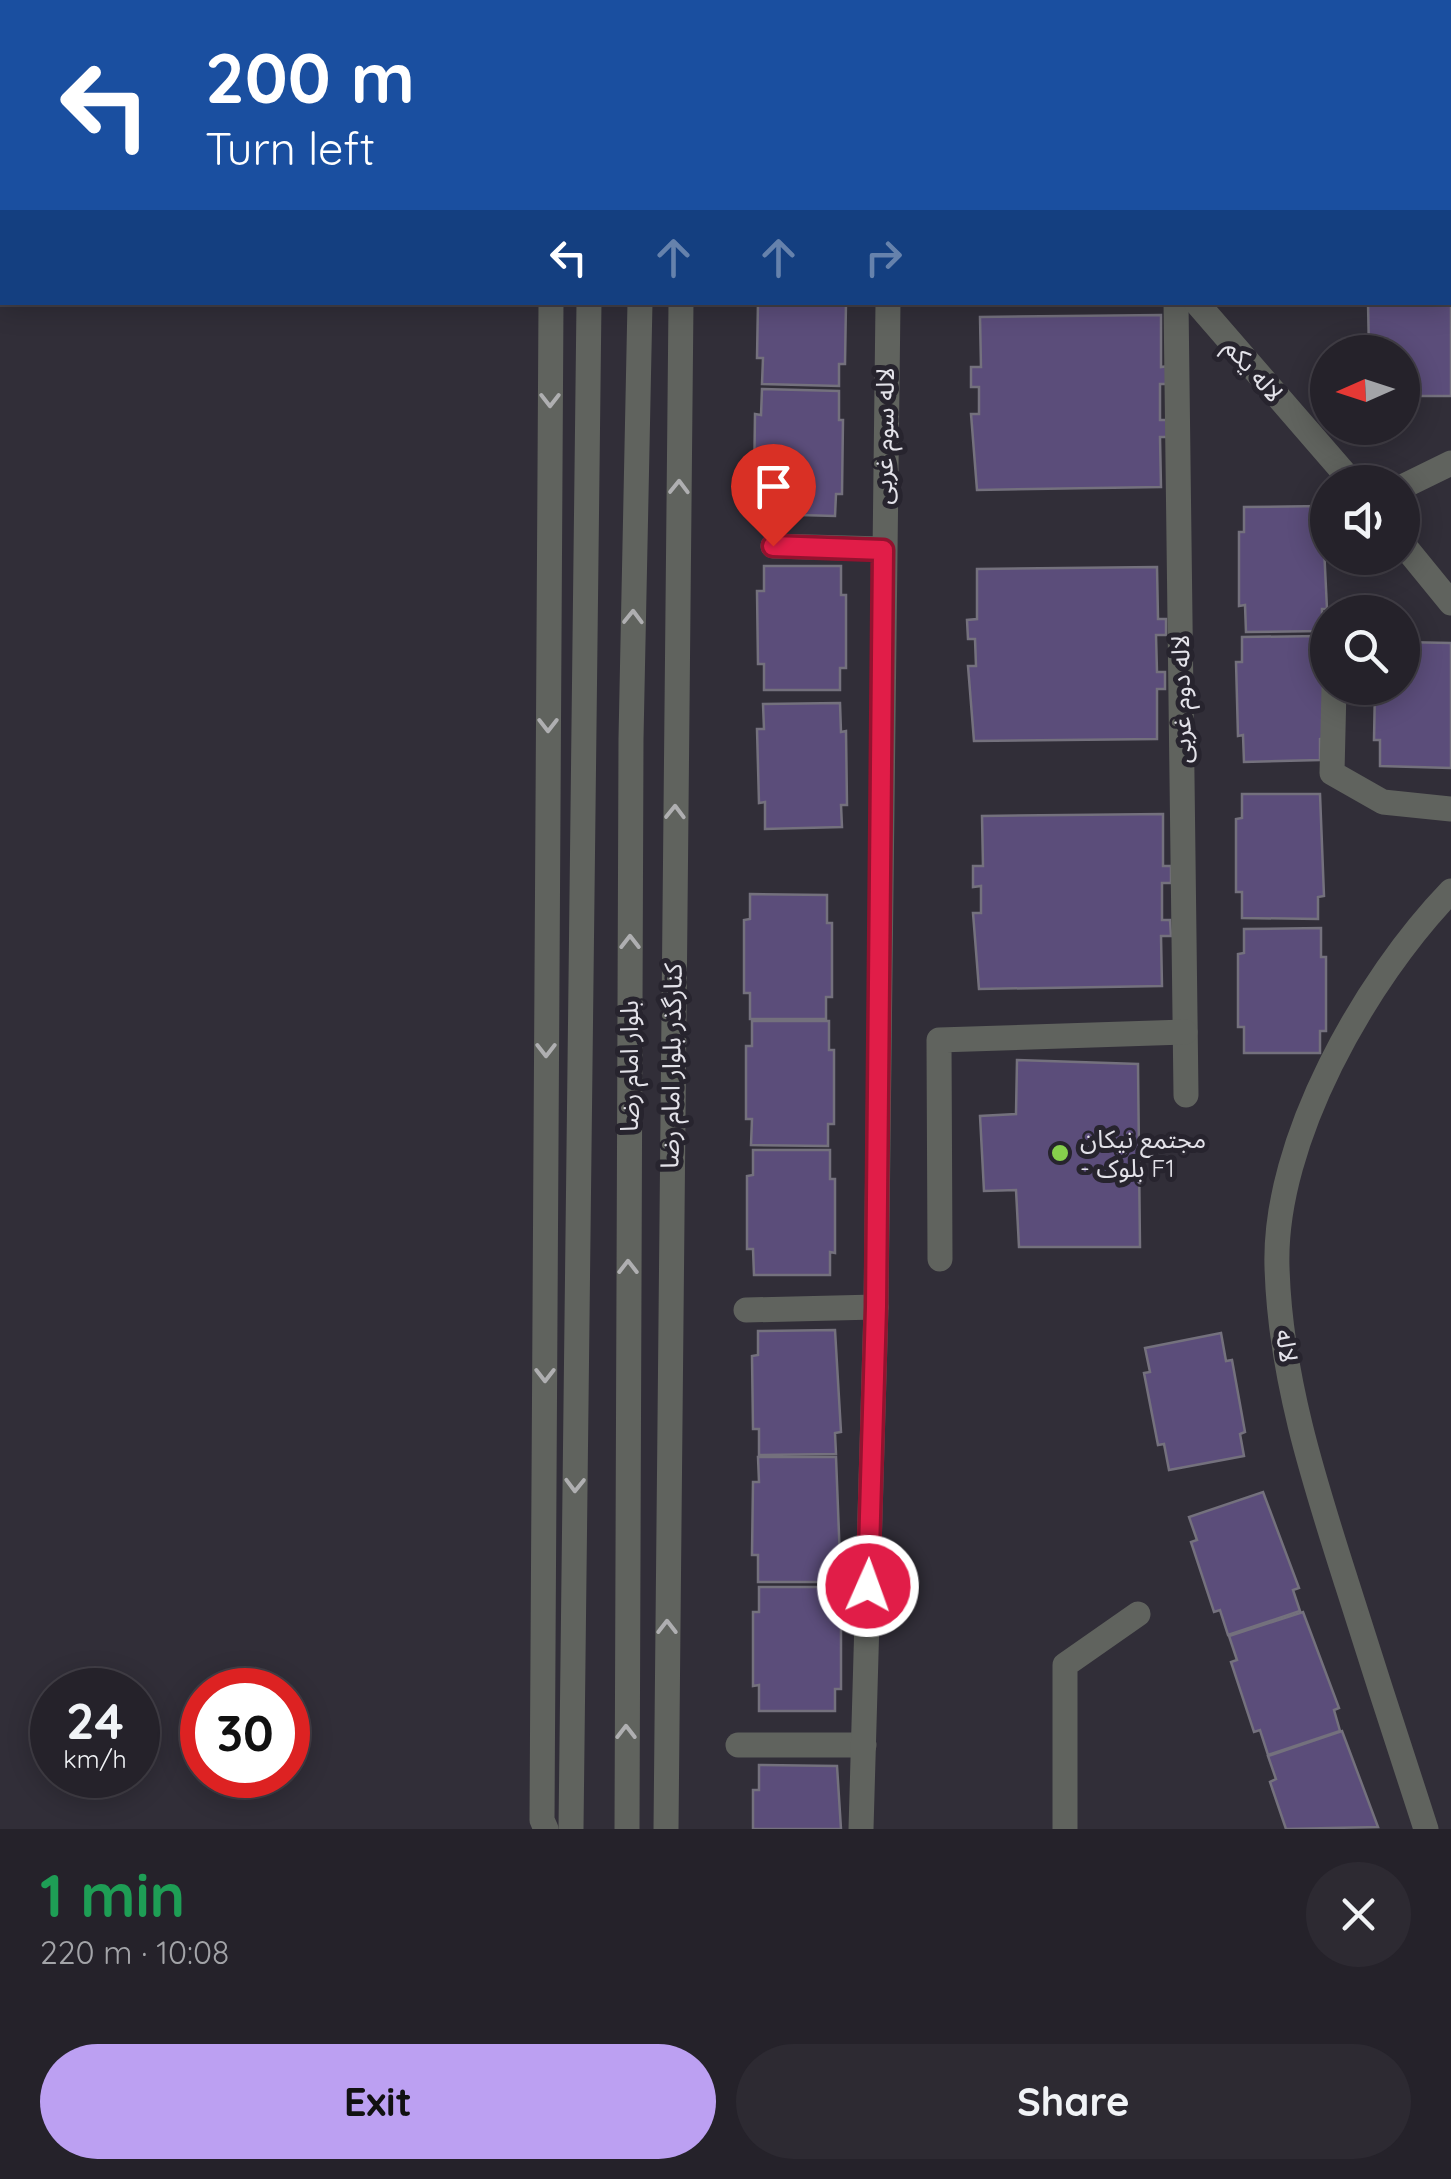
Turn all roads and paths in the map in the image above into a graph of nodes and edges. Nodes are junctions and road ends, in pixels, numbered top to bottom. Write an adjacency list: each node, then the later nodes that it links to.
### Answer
1 (551, 305): 26 (street, one-way to 26)
2 (589, 305): 27 (street, بلوار امام رضا, one-way to 27)
3 (640, 305): 28 (street, بلوار امام رضا, one-way to 3)
4 (681, 305): 29 (street, کنارگذر بلوار امام رضا, one-way to 4)
5 (888, 305): 12 (street, لاله سوم غربی)
6 (1176, 305): 18 (street, لاله دوم غربی)
7 (1199, 305): 9 (street, لاله یکم)
8 (1451, 463): 10 (street)
9 (1337, 465)
10 (1420, 478)
11 (773, 546): 12 (street)
12 (883, 550): 21 (street, لاله سوم غربی)
13 (1420, 566): 14 (street)
14 (1451, 603)
15 (1334, 705): 16 (street)
16 (1451, 809)
17 (1451, 890): 32 (street, لاله)
18 (1184, 1032): 19 (street, لاله دوم غربی); 20 (street)
19 (1186, 1095)
20 (940, 1258)
21 (876, 1307): 22 (street); 24 (street, لاله سوم غربی)
22 (746, 1310)
23 (1138, 1614): 31 (street)
24 (864, 1744): 25 (street); 30 (street, لاله سوم غربی)
25 (738, 1745)
26 (546, 1829)
27 (571, 1829)
28 (627, 1829)
29 (666, 1829)
30 (861, 1829)
31 (1066, 1829)
32 (1426, 1829)

